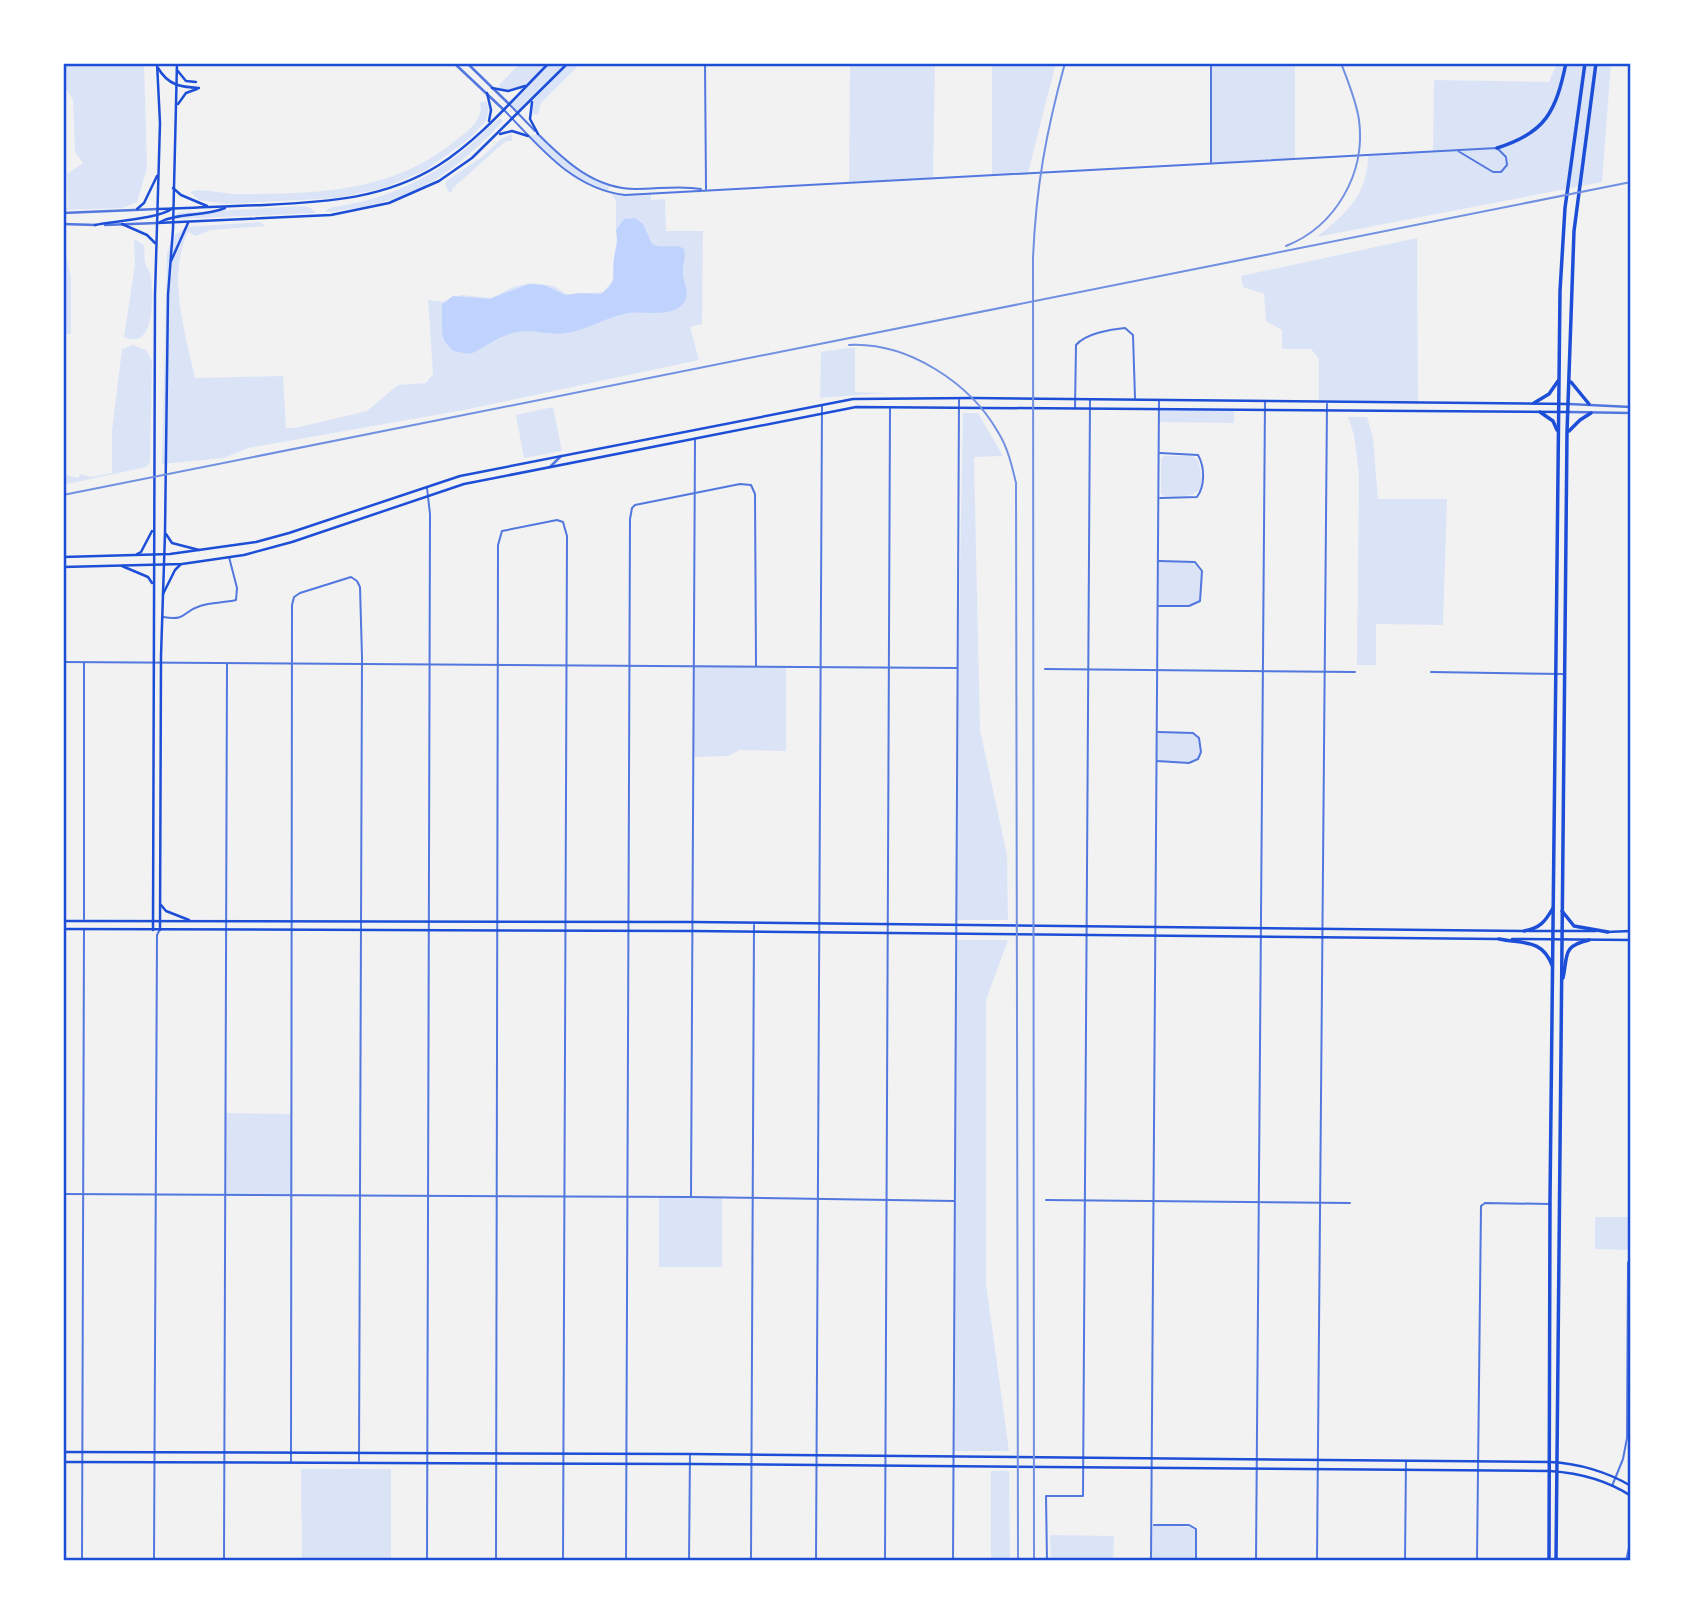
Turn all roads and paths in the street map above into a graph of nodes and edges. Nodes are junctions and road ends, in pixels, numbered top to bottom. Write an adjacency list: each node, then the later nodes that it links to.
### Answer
1 (177, 63): 12 (main road)
2 (454, 63): 17 (street)
3 (467, 63): 16 (street)
4 (549, 63): 14 (main road)
5 (568, 63): 18 (main road)
6 (705, 63): 33 (street)
7 (1211, 63): 30 (street)
8 (1566, 63): 28 (main road)
9 (1585, 63): 50 (main road)
10 (1596, 63): 51 (main road)
11 (157, 65): 15 (main road); 31 (main road)
12 (177, 70): 13 (main road); 15 (main road)
13 (196, 82)
14 (528, 85): 16 (main road); 19 (main road)
15 (177, 86): 20 (main road); 20 (main road)
16 (492, 88): 19 (street)
17 (487, 93): 21 (street); 24 (main road)
18 (533, 99): 22 (main road); 25 (main road)
19 (509, 104): 21 (main road); 22 (street)
20 (177, 107): 32 (main road)
21 (504, 110): 23 (street); 24 (main road)
22 (518, 114): 23 (main road); 25 (street)
23 (513, 118): 26 (main road); 27 (street)
24 (488, 124): 34 (main road)
25 (538, 134): 33 (street)
26 (497, 135): 27 (main road); 42 (main road)
27 (528, 136): 33 (street)
28 (1497, 148): 29 (street); 29 (street)
29 (1458, 151): 30 (street)
30 (1211, 163): 33 (street)
31 (159, 173): 37 (main road); 38 (main road)
32 (173, 187): 35 (main road); 36 (main road)
33 (706, 190)
34 (228, 206): 35 (main road); 41 (main road)
35 (210, 207): 36 (main road)
36 (173, 208): 38 (main road); 40 (main road); 41 (main road)
37 (137, 209): 38 (street); 39 (street)
38 (158, 209): 40 (main road)
39 (63, 213)
40 (157, 216): 43 (main road); 47 (main road)
41 (173, 218): 43 (main road); 44 (main road)
42 (189, 222): 44 (main road); 49 (main road)
43 (157, 223): 44 (main road); 45 (street); 48 (main road)
44 (173, 223): 49 (main road)
45 (122, 224): 47 (street); 48 (main road)
46 (63, 225): 47 (street)
47 (94, 225)
48 (156, 245): 88 (main road)
49 (170, 265): 89 (main road)
50 (1559, 379): 59 (main road); 61 (main road)
51 (1570, 381): 62 (main road); 63 (main road)
52 (959, 398): 53 (main road); 60 (main road); 65 (street)
53 (1075, 398): 54 (main road); 55 (street); 67 (street)
54 (1090, 399): 55 (main road); 68 (street)
55 (1135, 399): 56 (main road)
56 (1159, 400): 57 (main road); 69 (street)
57 (1265, 401): 58 (main road); 70 (street)
58 (1327, 401): 59 (main road); 71 (street)
59 (1534, 403): 61 (main road)
60 (822, 404): 75 (street); 82 (main road)
61 (1558, 404): 62 (main road); 73 (main road)
62 (1569, 404): 63 (street); 74 (main road)
63 (1589, 404): 66 (street)
64 (890, 407): 65 (main road); 75 (main road); 120 (street)
65 (959, 407): 67 (main road); 121 (street)
66 (1631, 407)
67 (1074, 408): 68 (main road)
68 (1090, 408): 69 (main road); 123 (street)
69 (1159, 408): 70 (main road); 81 (street)
70 (1264, 410): 71 (main road); 125 (street)
71 (1327, 410): 72 (main road); 126 (street)
72 (1540, 412): 73 (main road); 78 (main road)
73 (1558, 412): 74 (main road); 78 (main road)
74 (1569, 412): 76 (street); 79 (main road)
75 (822, 413): 80 (main road); 119 (street)
76 (1591, 413): 77 (street); 79 (main road)
77 (1631, 413)
78 (1558, 432): 129 (main road)
79 (1567, 432): 130 (main road)
80 (695, 439): 83 (main road); 85 (street)
81 (1159, 453): 87 (street); 87 (street)
82 (561, 456): 83 (street); 84 (main road)
83 (550, 467): 86 (main road)
84 (427, 486): 86 (street); 90 (main road)
85 (695, 493): 116 (street); 117 (street); 118 (street)
86 (429, 495): 95 (main road); 113 (street)
87 (1158, 498): 96 (street)
88 (154, 528): 91 (main road); 92 (main road)
89 (165, 533): 90 (main road); 93 (main road)
90 (202, 551): 93 (main road)
91 (134, 555): 92 (main road); 94 (main road)
92 (154, 555): 93 (main road); 100 (main road)
93 (164, 555): 97 (main road)
94 (63, 557)
95 (229, 557): 98 (main road); 105 (street)
96 (1158, 561): 104 (street); 104 (street)
97 (164, 564): 98 (main road); 100 (main road); 103 (main road)
98 (182, 564): 103 (main road)
99 (119, 565): 100 (main road); 101 (main road); 102 (main road)
100 (153, 565): 102 (main road)
101 (63, 567)
102 (153, 584): 108 (main road)
103 (162, 597): 105 (main road)
104 (1157, 606): 124 (street)
105 (162, 617): 109 (main road)
106 (63, 662): 107 (street)
107 (84, 662): 108 (street); 136 (street)
108 (153, 663): 109 (street); 138 (main road)
109 (161, 663): 110 (street); 133 (main road)
110 (227, 664): 111 (street); 141 (street)
111 (293, 664): 112 (street); 112 (street); 142 (street)
112 (362, 664): 113 (street); 143 (street)
113 (430, 664): 114 (street); 144 (street)
114 (499, 664): 115 (street); 115 (street); 145 (street)
115 (567, 664): 116 (street); 146 (street)
116 (631, 665): 117 (street); 147 (street)
117 (694, 665): 118 (street); 148 (street)
118 (756, 666): 119 (street)
119 (821, 668): 120 (street); 150 (street)
120 (889, 668): 121 (street); 151 (street)
121 (958, 668): 152 (street)
122 (1045, 669): 123 (street)
123 (1089, 669): 124 (street); 153 (street)
124 (1157, 669): 125 (street); 131 (street)
125 (1262, 671): 126 (street); 155 (street)
126 (1325, 672): 127 (street); 158 (street)
127 (1355, 672)
128 (1431, 672): 129 (street)
129 (1556, 674): 130 (street); 134 (main road)
130 (1565, 674): 135 (main road)
131 (1157, 732): 132 (street); 132 (street)
132 (1156, 761): 154 (street)
133 (160, 903): 139 (main road); 140 (main road)
134 (1554, 906): 163 (main road); 169 (main road)
135 (1562, 911): 164 (main road); 173 (main road)
136 (84, 920): 137 (main road); 138 (main road)
137 (63, 921)
138 (153, 921): 139 (main road); 159 (main road)
139 (160, 921): 140 (main road); 160 (main road)
140 (192, 921): 141 (main road)
141 (226, 921): 142 (main road); 161 (street)
142 (292, 921): 143 (main road); 162 (street)
143 (361, 921): 144 (main road); 165 (street)
144 (430, 922): 145 (main road); 166 (street)
145 (498, 922): 146 (main road); 167 (street)
146 (566, 922): 147 (main road); 171 (street)
147 (629, 922): 148 (main road); 172 (street)
148 (693, 922): 149 (main road); 168 (street)
149 (754, 923): 150 (main road); 174 (street)
150 (820, 925): 151 (main road); 175 (street)
151 (888, 925): 152 (main road); 176 (street)
152 (957, 926): 153 (main road); 177 (street)
153 (1087, 926): 154 (main road); 178 (street)
154 (1155, 927): 155 (main road); 179 (street)
155 (1260, 928): 158 (main road); 180 (street)
156 (63, 929): 157 (main road)
157 (84, 929): 159 (main road); 190 (street)
158 (1323, 929): 169 (main road); 181 (street)
159 (153, 930): 160 (main road)
160 (160, 930): 161 (main road); 191 (street)
161 (226, 930): 162 (main road); 192 (street)
162 (293, 930): 165 (main road); 193 (street)
163 (1554, 930): 164 (main road); 169 (main road); 183 (main road)
164 (1562, 930): 173 (main road); 184 (main road)
165 (361, 931): 166 (main road); 194 (street)
166 (429, 931): 167 (main road); 195 (street)
167 (498, 931): 171 (main road); 197 (street)
168 (693, 931): 172 (main road); 174 (main road); 196 (street)
169 (1524, 931)
170 (1631, 931): 173 (main road)
171 (566, 932): 172 (main road); 198 (street)
172 (629, 932): 199 (street)
173 (1608, 932)
174 (754, 933): 175 (main road); 200 (street)
175 (820, 934): 176 (main road); 201 (street)
176 (888, 934): 177 (main road); 202 (street)
177 (957, 935): 178 (main road); 204 (street)
178 (1087, 936): 179 (main road); 205 (street)
179 (1155, 936): 180 (main road); 206 (street)
180 (1260, 937): 181 (main road); 207 (street)
181 (1323, 938): 182 (main road); 208 (street)
182 (1499, 939): 183 (main road); 187 (main road)
183 (1554, 940): 184 (main road); 187 (main road)
184 (1562, 940): 185 (main road); 188 (main road)
185 (1589, 940): 186 (main road); 188 (main road)
186 (1631, 940)
187 (1553, 969): 210 (main road)
188 (1561, 986): 241 (main road)
189 (63, 1195): 190 (street)
190 (84, 1195): 191 (street); 214 (street)
191 (155, 1195): 192 (street); 215 (street)
192 (225, 1196): 193 (street); 216 (street)
193 (292, 1196): 194 (street); 217 (street)
194 (360, 1196): 195 (street); 218 (street)
195 (429, 1196): 197 (street); 219 (street)
196 (691, 1196): 199 (street); 200 (street)
197 (497, 1197): 198 (street); 220 (street)
198 (564, 1197): 199 (street); 221 (street)
199 (628, 1197): 222 (street)
200 (754, 1197): 201 (street); 224 (street)
201 (818, 1199): 202 (street); 225 (street)
202 (887, 1199): 204 (street); 226 (street)
203 (1046, 1200): 205 (street)
204 (956, 1201): 227 (street)
205 (1086, 1201): 206 (street); 228 (street)
206 (1153, 1201): 207 (street); 229 (street)
207 (1258, 1202): 208 (street); 230 (street)
208 (1320, 1203): 209 (street); 231 (street)
209 (1350, 1203)
210 (1550, 1204): 233 (street); 240 (main road)
211 (1631, 1256): 212 (street)
212 (1630, 1322): 259 (street)
213 (63, 1452): 214 (main road)
214 (82, 1452): 215 (main road); 235 (street)
215 (154, 1453): 216 (main road); 236 (street)
216 (224, 1453): 217 (main road); 237 (street)
217 (291, 1453): 218 (main road); 238 (street)
218 (359, 1453): 219 (main road); 239 (street)
219 (428, 1453): 220 (main road); 242 (street)
220 (496, 1453): 221 (main road); 243 (street)
221 (564, 1454): 222 (main road); 244 (street)
222 (627, 1454): 223 (main road); 245 (street)
223 (690, 1454): 224 (main road); 246 (street)
224 (752, 1455): 225 (main road); 247 (street)
225 (817, 1456): 226 (main road); 248 (street)
226 (885, 1456): 227 (main road); 249 (street)
227 (954, 1456): 228 (main road); 250 (street)
228 (1084, 1457): 229 (main road); 251 (street)
229 (1152, 1457): 230 (main road); 252 (street)
230 (1257, 1459): 231 (main road); 253 (street)
231 (1318, 1459): 232 (main road); 254 (street)
232 (1406, 1460): 233 (main road); 255 (street)
233 (1479, 1461): 240 (main road); 256 (street)
234 (63, 1462): 235 (main road)
235 (82, 1462): 236 (main road); 265 (street)
236 (154, 1462): 237 (main road); 266 (street)
237 (224, 1462): 238 (main road); 267 (street)
238 (291, 1462): 239 (main road)
239 (359, 1462): 242 (main road)
240 (1550, 1462): 241 (main road); 257 (main road)
241 (1557, 1462): 258 (main road); 259 (main road)
242 (428, 1463): 243 (main road); 268 (street)
243 (496, 1463): 244 (main road); 269 (street)
244 (564, 1463): 245 (main road); 270 (street)
245 (626, 1464): 246 (main road); 271 (street)
246 (690, 1464): 247 (main road); 272 (street)
247 (752, 1464): 248 (main road); 273 (street)
248 (817, 1465): 249 (main road); 274 (street)
249 (885, 1465): 250 (main road); 275 (street)
250 (954, 1466): 251 (main road); 276 (street)
251 (1084, 1466): 252 (main road); 277 (street)
252 (1152, 1467): 253 (main road); 263 (street)
253 (1257, 1468): 254 (main road); 280 (street)
254 (1318, 1469): 255 (main road); 281 (street)
255 (1406, 1469): 256 (main road); 282 (street)
256 (1478, 1470): 257 (main road); 283 (street)
257 (1550, 1471): 258 (main road); 284 (main road)
258 (1557, 1471): 260 (main road); 285 (main road)
259 (1616, 1477): 260 (street); 261 (main road)
260 (1612, 1486): 262 (main road)
261 (1631, 1486)
262 (1631, 1496)
263 (1152, 1525): 278 (street); 279 (street)
264 (1631, 1539): 286 (street)
265 (82, 1561)
266 (154, 1561)
267 (224, 1561)
268 (428, 1561)
269 (496, 1561)
270 (563, 1561)
271 (626, 1561)
272 (689, 1561)
273 (751, 1561)
274 (816, 1561)
275 (885, 1561)
276 (953, 1561)
277 (1047, 1561)
278 (1151, 1561)
279 (1196, 1561)
280 (1256, 1561)
281 (1317, 1561)
282 (1405, 1561)
283 (1478, 1561)
284 (1549, 1561)
285 (1556, 1561)
286 (1626, 1561)

